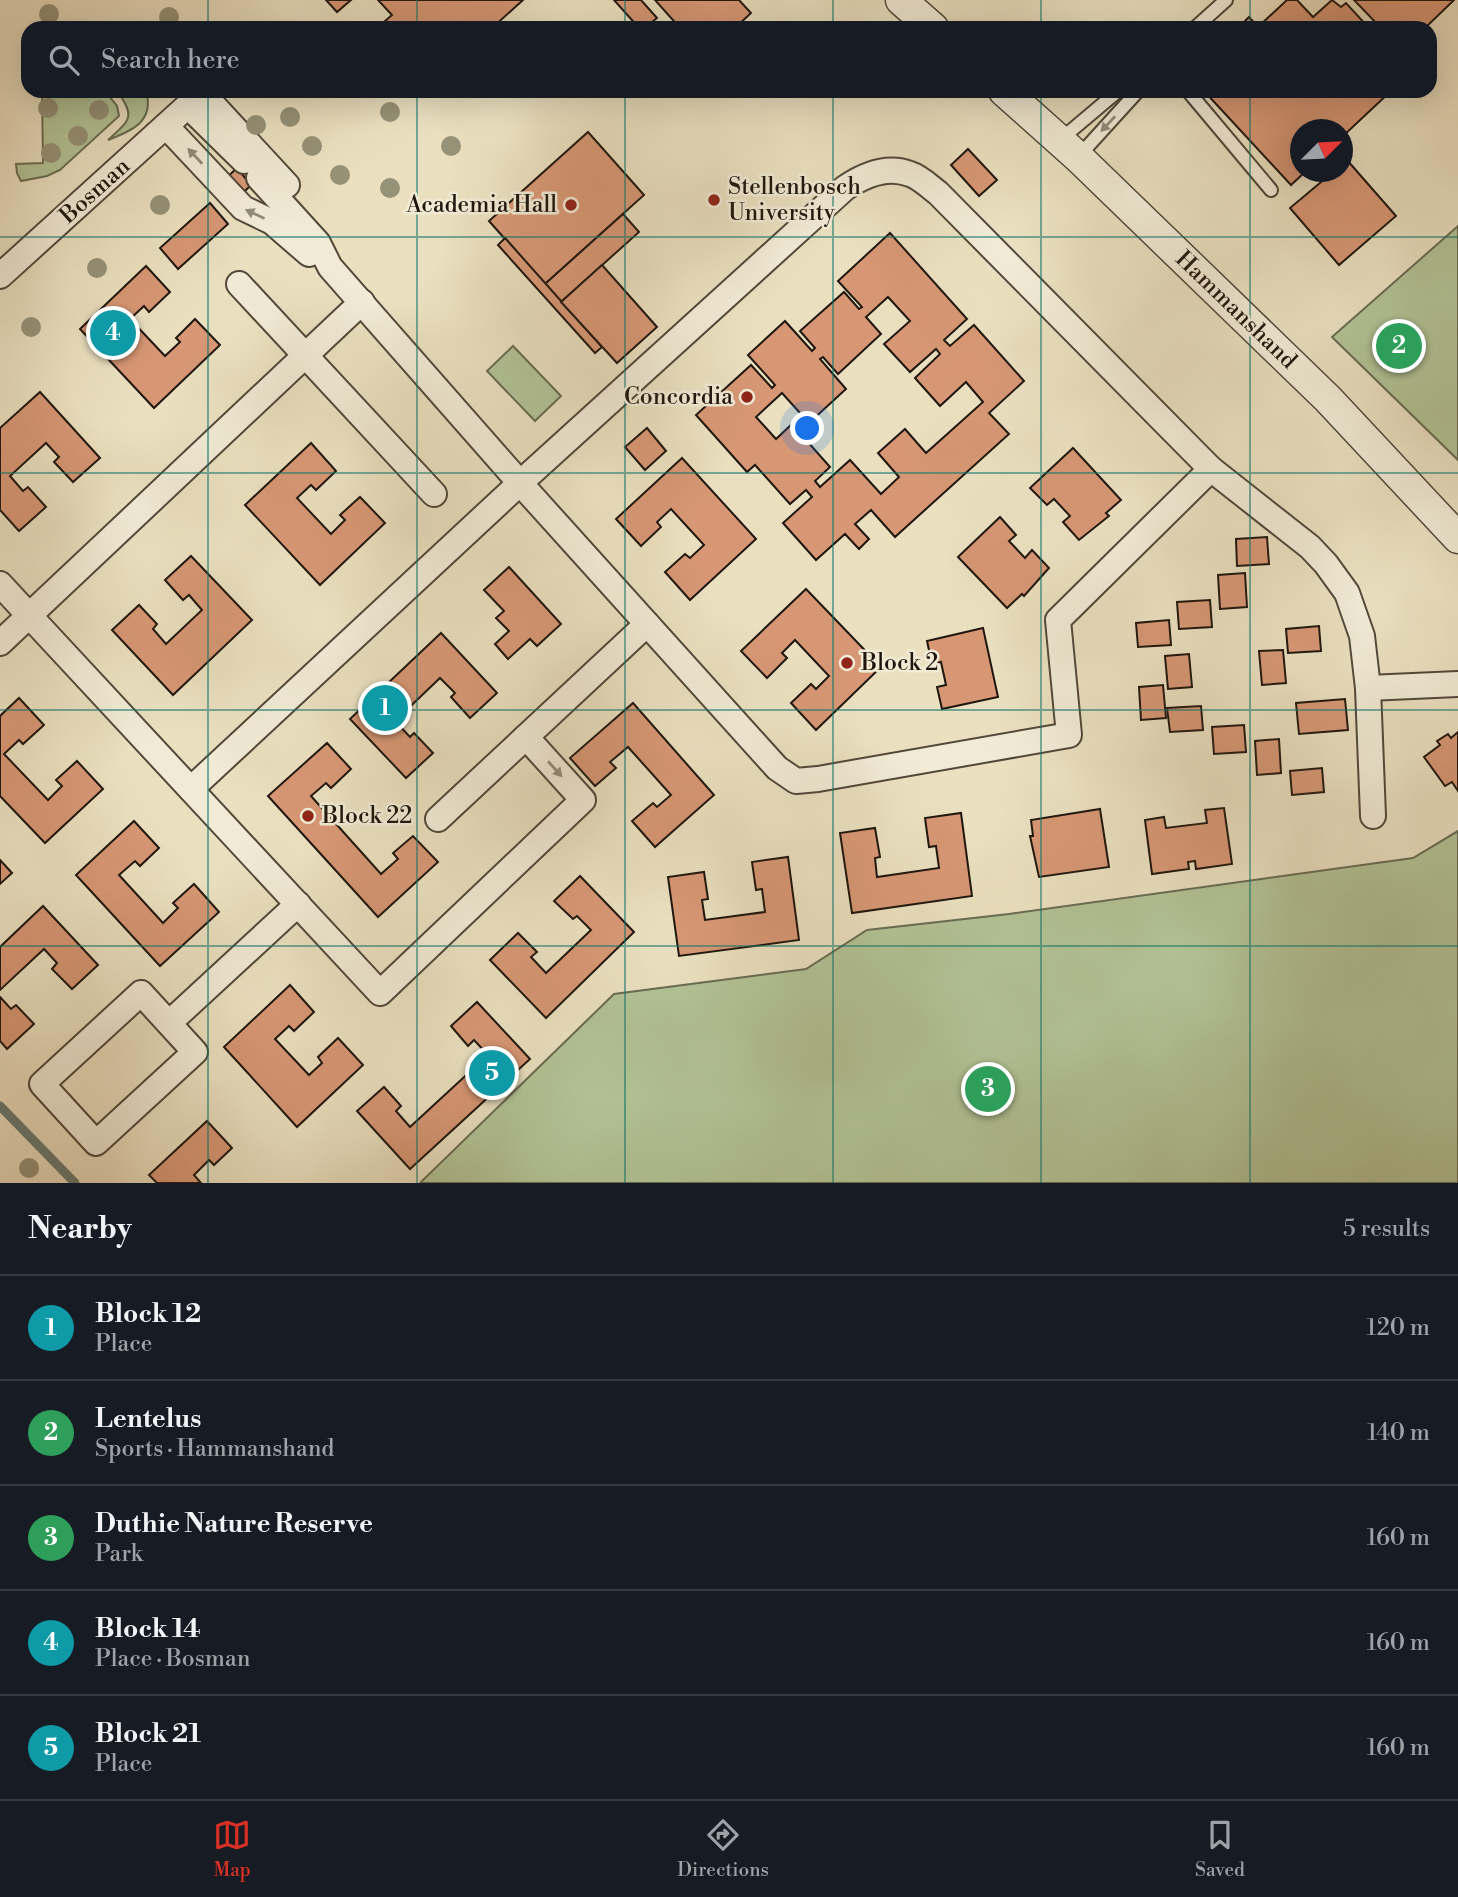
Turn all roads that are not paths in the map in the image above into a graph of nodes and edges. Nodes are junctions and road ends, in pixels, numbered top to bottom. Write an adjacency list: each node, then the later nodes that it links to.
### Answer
1 (901, 0): 3 (street)
2 (1226, 0): 4 (lane)
3 (925, 21)
4 (1203, 21)
5 (197, 98): 11 (street, Bosman)
6 (199, 98): 12 (street)
7 (1012, 98): 13 (street, Hammanshand)
8 (1112, 98): 13 (lane)
9 (1130, 98): 13 (lane, one-way to 13)
10 (1194, 98): 14 (lane)
11 (166, 126): 16 (street, one-way to 11); 17 (street, Bosman)
12 (221, 128): 15 (street); 15 (street)
13 (1069, 149): 24 (street, Hammanshand)
14 (1271, 190)
15 (304, 227): 16 (street)
16 (330, 267): 19 (street)
17 (0, 276)
18 (239, 284): 20 (street)
19 (362, 302): 20 (street); 22 (street)
20 (306, 356): 23 (street); 26 (street)
21 (1211, 469): 22 (street); 27 (street); 30 (street)
22 (520, 483): 27 (street); 32 (street)
23 (434, 494)
24 (1458, 538)
25 (0, 584): 26 (street)
26 (29, 616): 28 (street); 32 (street)
27 (648, 624): 31 (street)
28 (0, 643)
29 (1458, 684): 30 (street)
30 (1368, 688): 33 (street)
31 (526, 737): 34 (street); 35 (street, one-way to 35)
32 (191, 789): 35 (street)
33 (1373, 816)
34 (438, 819)
35 (298, 904): 36 (street)
36 (169, 1023): 36 (street)

